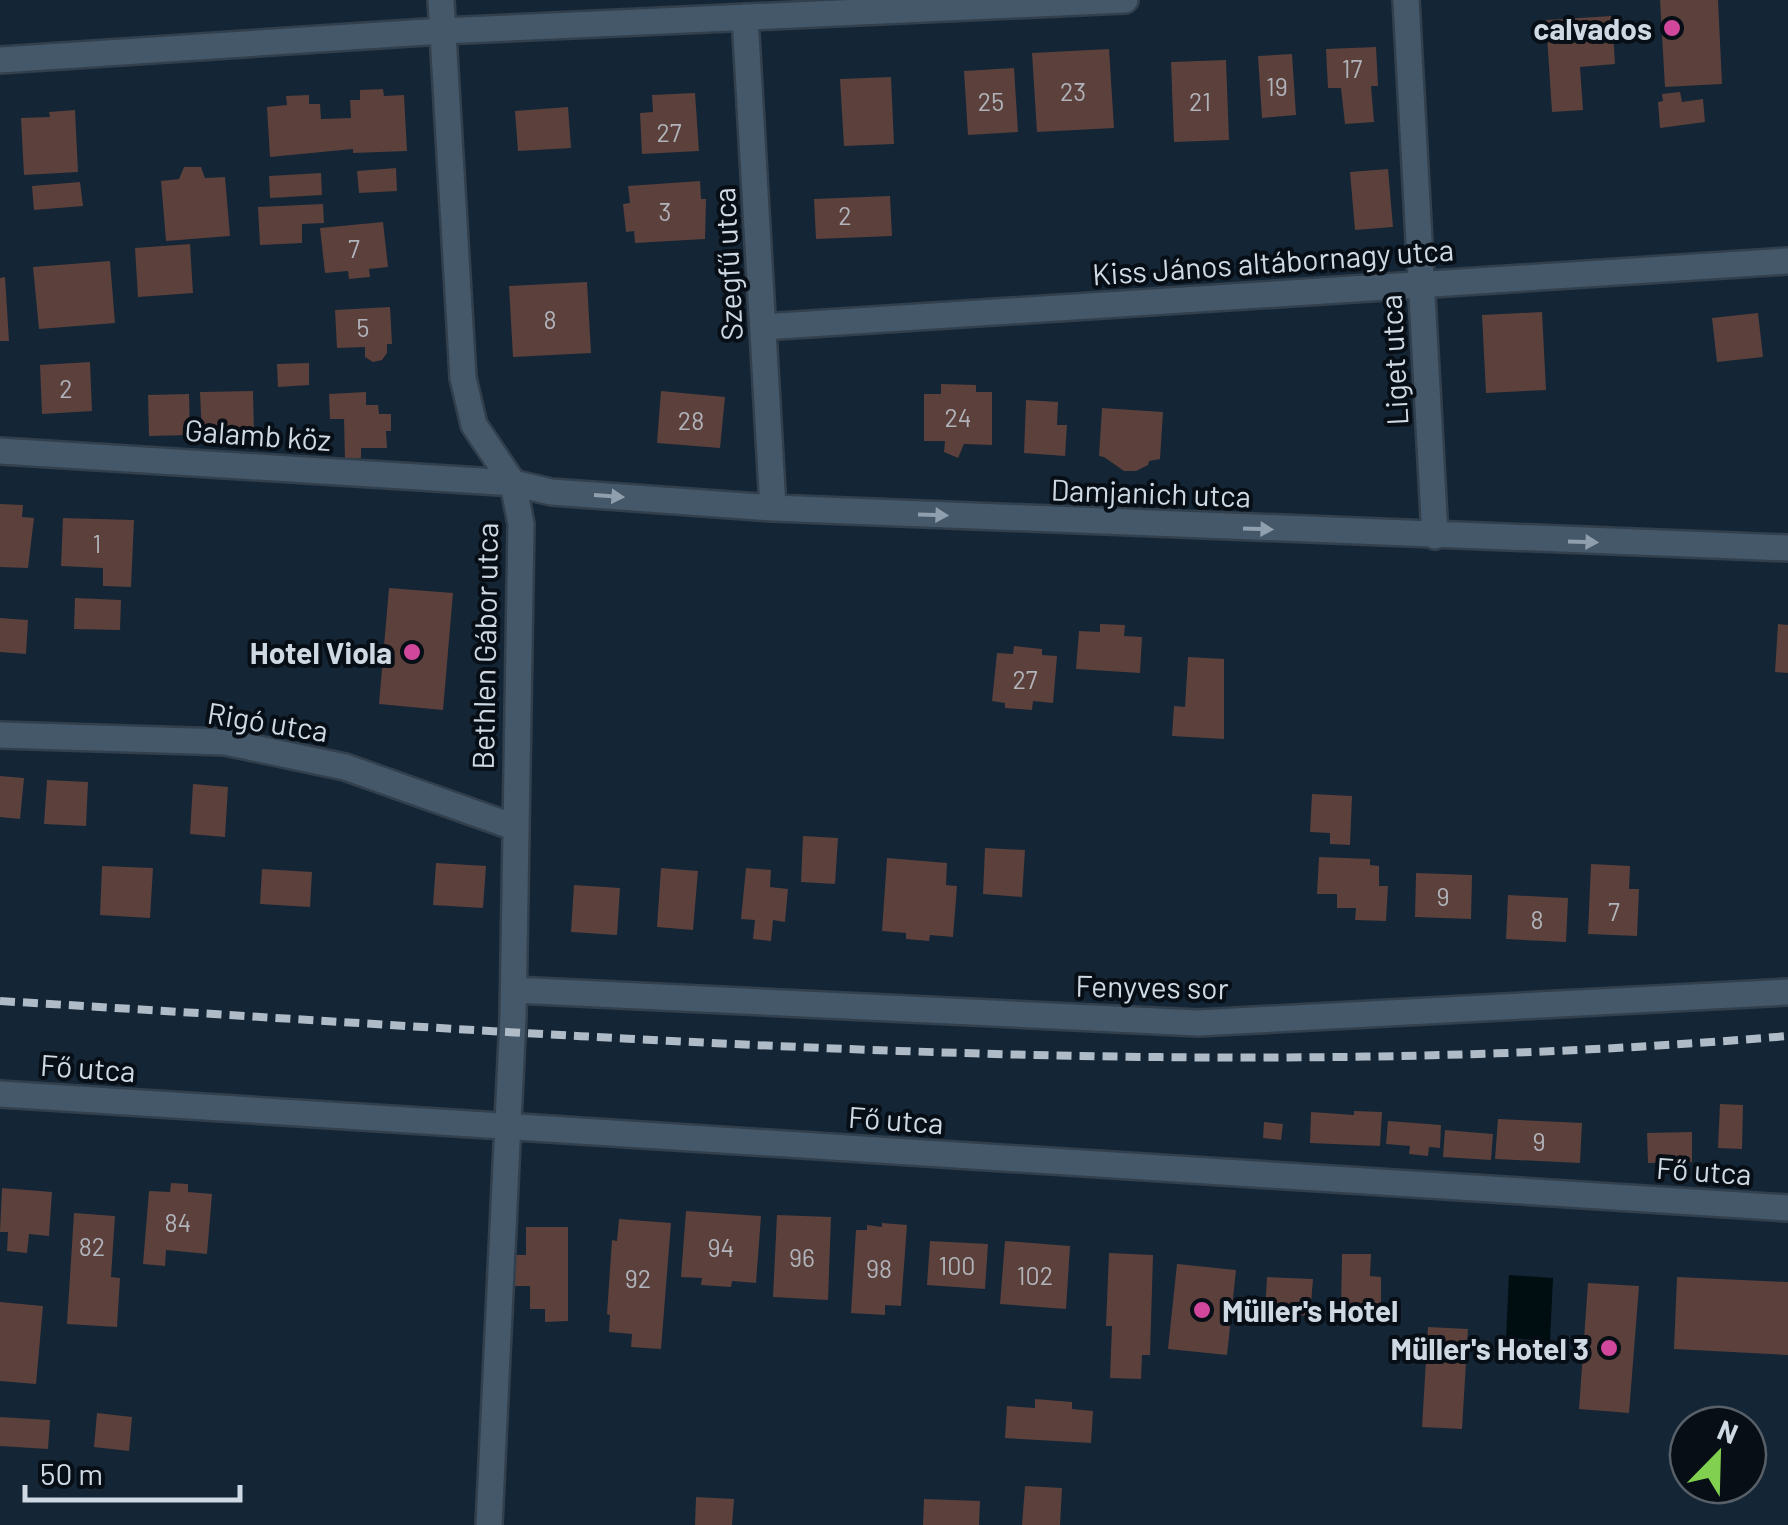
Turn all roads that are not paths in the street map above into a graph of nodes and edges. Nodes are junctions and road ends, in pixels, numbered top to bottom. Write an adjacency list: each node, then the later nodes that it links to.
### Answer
1 (441, 0): 5 (street, Bethlen Gábor utca)
2 (1125, 0): 4 (street)
3 (1406, 0): 8 (street, Liget utca)
4 (745, 17): 5 (street); 9 (street, Szegfű utca)
5 (442, 31): 6 (street); 11 (street, Bethlen Gábor utca)
6 (0, 60)
7 (1788, 262): 8 (street, Kiss János altábornagy utca)
8 (1422, 283): 9 (street, Kiss János altábornagy utca); 13 (street, Liget utca)
9 (763, 328): 12 (street, Szegfű utca)
10 (0, 450): 11 (street, Galamb köz)
11 (513, 482): 12 (street, Damjanich utca, one-way to 12); 16 (street, Bethlen Gábor utca)
12 (773, 508): 13 (street, Damjanich utca, one-way to 13)
13 (1435, 536): 14 (street, Damjanich utca, one-way to 14)
14 (1788, 548)
15 (0, 734): 16 (street, Rigó utca)
16 (514, 827): 17 (street, Bethlen Gábor utca)
17 (514, 990): 18 (street, Fenyves sor); 20 (street, Bethlen Gábor utca)
18 (1788, 992)
19 (0, 1094): 20 (street, Fő utca)
20 (506, 1126): 21 (street, Fő utca); 22 (street, Bethlen Gábor utca)
21 (1788, 1208)
22 (489, 1525)

